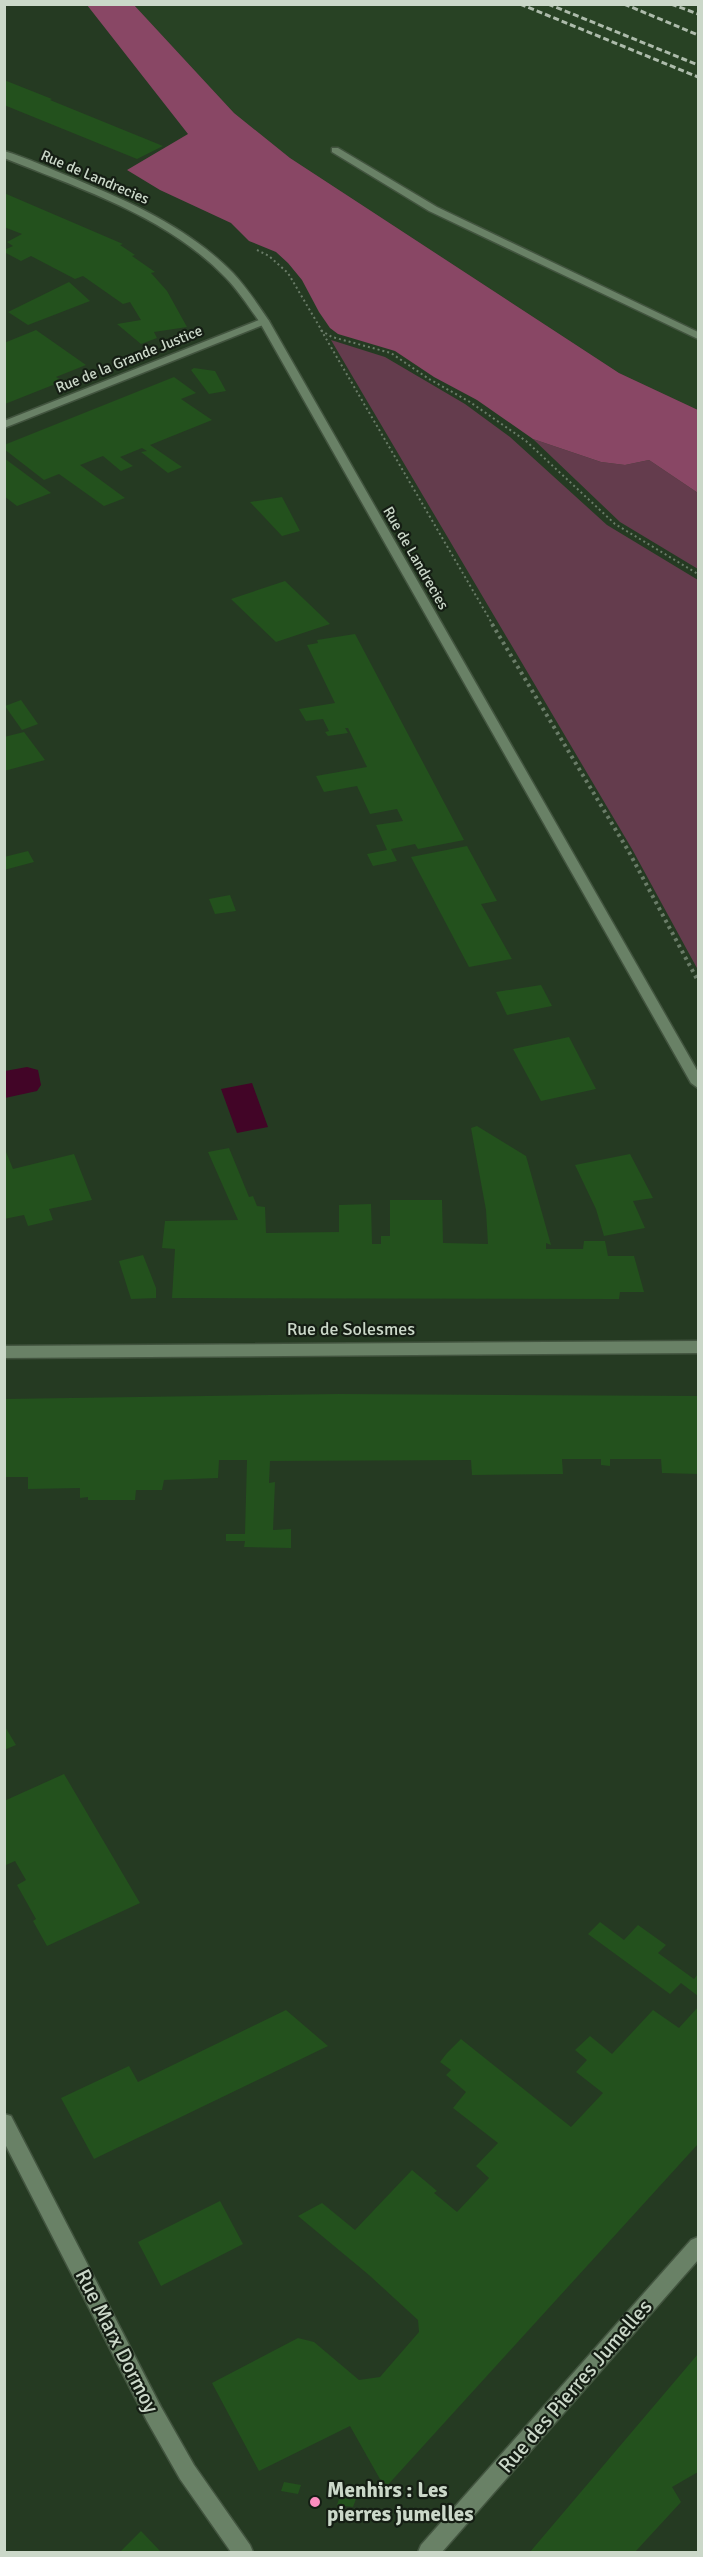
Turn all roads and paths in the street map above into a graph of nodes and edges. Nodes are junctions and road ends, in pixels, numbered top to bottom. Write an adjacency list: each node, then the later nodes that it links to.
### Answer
1 (335, 150): 6 (main road)
2 (4, 154): 4 (main road, Rue de Landrecies)
3 (250, 247): 5 (path)
4 (264, 321): 7 (main road, Rue de la Grande Justice); 10 (main road, Rue de Landrecies)
5 (321, 330): 8 (path); 9 (path)
6 (699, 336)
7 (4, 425)
8 (699, 574)
9 (699, 981)
10 (699, 1083)
11 (699, 1347): 12 (main road, Rue de Solesmes)
12 (4, 1352)
13 (4, 2122): 15 (main road, Rue Marx Dormoy)
14 (699, 2246): 16 (main road, Rue des Pierres Jumelles)
15 (243, 2553)
16 (428, 2553)

